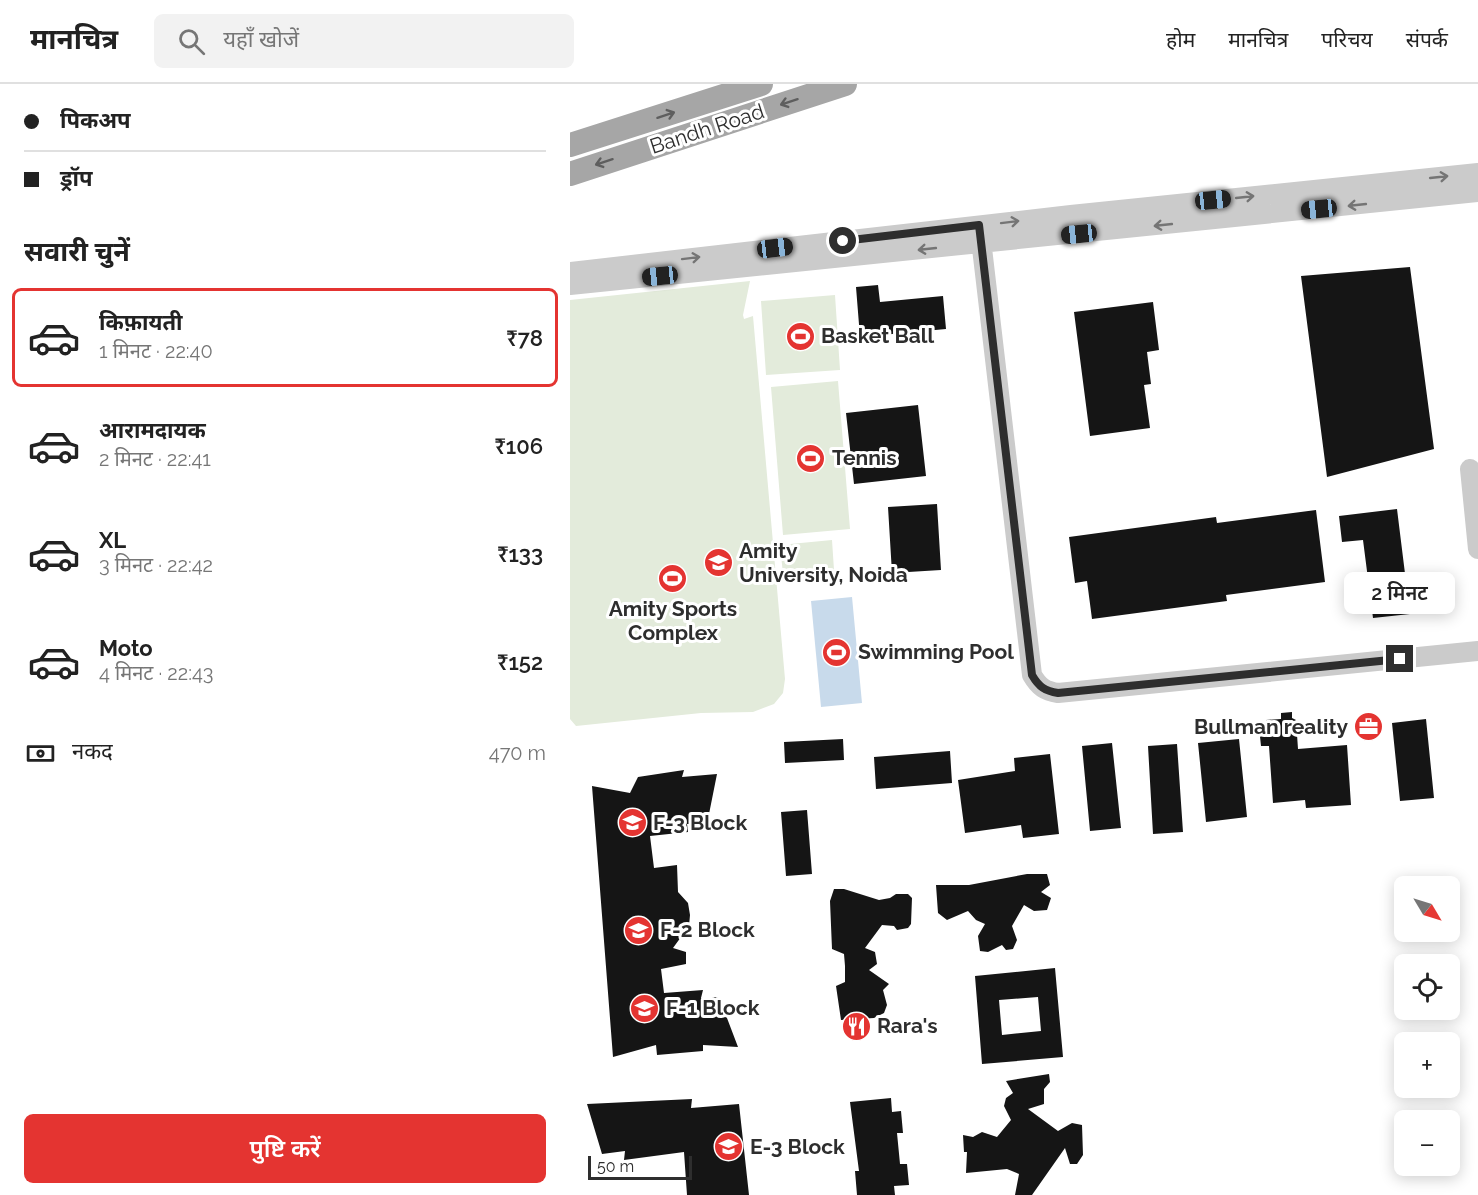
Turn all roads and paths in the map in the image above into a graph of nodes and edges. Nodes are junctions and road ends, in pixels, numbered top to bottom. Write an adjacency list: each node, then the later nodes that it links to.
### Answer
1 (761, 84): 3 (main road, Bandh Road, one-way to 1)
2 (845, 84): 5 (main road, Bandh Road, one-way to 5)
3 (570, 145)
4 (1478, 173): 6 (street, one-way to 4)
5 (570, 174)
6 (1403, 190): 7 (street); 8 (street)
7 (1478, 192)
8 (980, 234): 9 (street, one-way to 8); 10 (street, one-way to 10); 13 (street)
9 (570, 272)
10 (570, 285)
11 (1470, 469): 12 (street)
12 (1478, 549)
13 (1478, 651)

